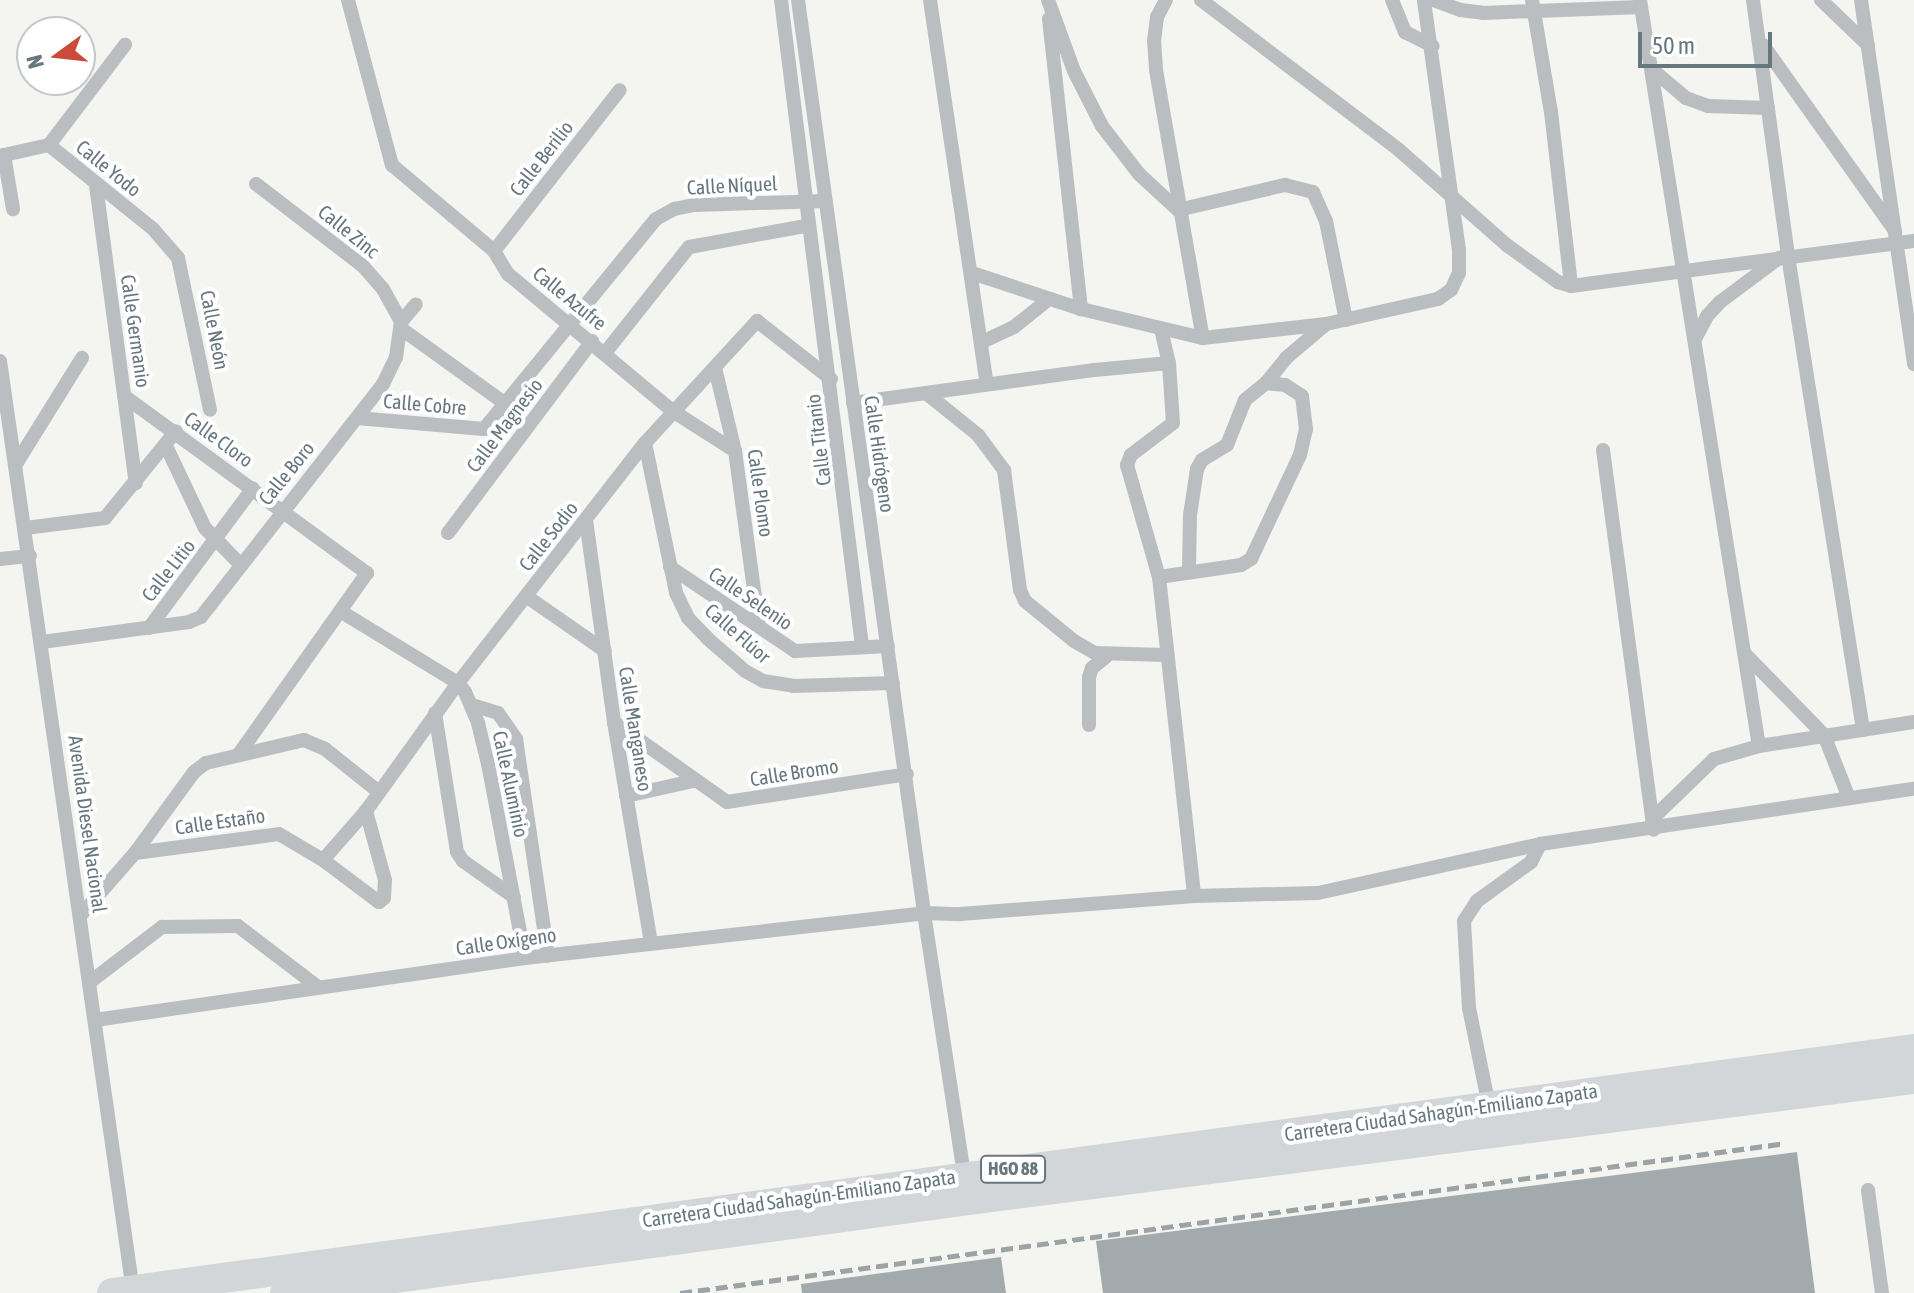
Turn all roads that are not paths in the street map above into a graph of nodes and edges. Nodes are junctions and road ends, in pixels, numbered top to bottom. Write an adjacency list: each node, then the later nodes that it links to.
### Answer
1 (348, 0): 36 (street, Calle Azufre)
2 (781, 0): 25 (street, Calle Níquel)
3 (798, 0): 30 (street, Calle Hidrógeno)
4 (930, 0): 40 (street)
5 (1047, 0): 32 (street); 44 (street)
6 (1166, 0): 32 (street)
7 (1201, 0): 28 (street)
8 (1392, 0): 19 (street)
9 (1424, 0): 19 (street)
10 (1433, 0): 15 (street)
11 (1753, 0): 16 (street)
12 (1821, 0): 18 (street)
13 (1861, 0): 18 (street)
14 (1641, 4): 15 (street); 20 (street)
15 (1533, 7): 41 (street)
16 (1761, 43): 22 (street); 34 (street)
17 (125, 45): 23 (street)
18 (1868, 45): 34 (street)
19 (1433, 46): 28 (street)
20 (1654, 71): 22 (street); 39 (street)
21 (620, 90): 36 (street, Calle Berilio)
22 (1768, 108): 37 (street)
23 (49, 145): 24 (street, Calle Yodo); 27 (street, Calle Yodo)
24 (2, 155): 31 (street)
25 (801, 183): 29 (street, Calle Titanio)
26 (256, 184): 48 (street, Calle Zinc)
27 (96, 185): 38 (street, Calle Yodo); 64 (street, Calle Germanio)
28 (1452, 198): 41 (street); 45 (street)
29 (803, 201): 30 (street, Calle Níquel); 33 (street, Calle Titanio); 46 (street, Calle Níquel)
30 (825, 201): 65 (street, Calle Hidrógeno)
31 (13, 209)
32 (1178, 210): 45 (street); 50 (street)
33 (806, 226): 54 (street); 60 (street, Calle Titanio)
34 (1896, 237): 35 (street); 37 (street); 58 (street)
35 (1914, 241)
36 (494, 251): 46 (street, Calle Azufre)
37 (1784, 256): 39 (street); 51 (street); 108 (street)
38 (178, 258): 67 (street, Calle Neón)
39 (1682, 269): 41 (street); 51 (street)
40 (972, 273): 42 (street); 53 (street)
41 (1571, 286)
42 (1049, 299): 44 (street); 53 (street)
43 (416, 304): 48 (street, Calle Boro)
44 (1081, 309): 49 (street)
45 (1346, 320): 47 (street)
46 (571, 324): 52 (street, Calle Azufre); 66 (street, Calle Níquel)
47 (1326, 324): 50 (street); 61 (street)
48 (402, 326): 66 (street, Calle Zinc); 69 (street, Calle Boro)
49 (1161, 329): 50 (street); 57 (street)
50 (1203, 338)
51 (1695, 340): 98 (street)
52 (592, 341): 54 (street, Calle Azufre); 82 (street, Calle Magnesio)
53 (982, 342): 62 (street)
54 (605, 353): 68 (street, Calle Azufre)
55 (82, 358): 76 (street)
56 (0, 361): 76 (street, Avenida Diesel Nacional)
57 (1169, 363): 62 (street); 89 (street)
58 (1914, 364)
59 (715, 368): 60 (street, Calle Sodio); 68 (street, Calle Sodio); 75 (street, Calle Plomo)
60 (831, 379): 95 (street, Calle Titanio)
61 (1266, 383): 88 (street); 88 (street)
62 (987, 384): 63 (street)
63 (926, 393): 65 (street); 100 (street)
64 (124, 396): 71 (street, Calle Cloro); 77 (street, Calle Germanio)
65 (853, 403): 96 (street, Calle Hidrógeno)
66 (507, 405): 70 (street, Calle Níquel)
67 (210, 410)
68 (671, 410): 72 (street, Calle Sodio); 75 (street, Calle Azufre)
69 (357, 418): 70 (street, Calle Cobre); 79 (street, Calle Boro)
70 (489, 427)
71 (176, 431): 73 (street); 78 (street, Calle Cloro)
72 (645, 443): 80 (street, Calle Sodio); 87 (street, Calle Flúor)
73 (166, 446): 77 (street); 83 (street)
74 (1603, 450): 119 (street)
75 (735, 451): 92 (street, Calle Plomo)
76 (16, 464): 81 (street, Avenida Diesel Nacional)
77 (136, 483): 81 (street)
78 (253, 488): 79 (street, Calle Cloro); 83 (street, Calle Litio)
79 (282, 510): 86 (street, Calle Boro); 91 (street, Calle Cloro)
80 (586, 520): 90 (street, Calle Sodio); 97 (street, Calle Manganeso)
81 (25, 528): 84 (street, Avenida Diesel Nacional)
82 (448, 533)
83 (216, 540): 86 (street); 93 (street, Calle Litio)
84 (30, 556): 85 (street); 94 (street, Avenida Diesel Nacional)
85 (0, 559)
86 (241, 565): 93 (street, Calle Boro)
87 (670, 567): 92 (street, Calle Selenio); 102 (street, Calle Flúor)
88 (1189, 571): 89 (street)
89 (1159, 577): 99 (street)
90 (526, 596): 97 (street); 101 (street, Calle Sodio)
91 (340, 611): 101 (street); 111 (street, Calle Cloro)
92 (759, 626): 95 (street, Calle Selenio)
93 (149, 628): 94 (street, Calle Litio)
94 (42, 642): 126 (street, Avenida Diesel Nacional)
95 (862, 646): 96 (street, Calle Selenio)
96 (888, 646): 102 (street, Calle Hidrógeno)
97 (605, 651): 105 (street, Calle Manganeso)
98 (1744, 653): 109 (street); 110 (street)
99 (1166, 655): 100 (street); 123 (street)
100 (1107, 656): 107 (street)
101 (458, 683): 103 (street, Calle Aluminio); 104 (street, Calle Sodio)
102 (893, 683): 112 (street, Calle Hidrógeno)
103 (472, 705): 124 (street, Calle Aluminio); 128 (street)
104 (435, 713): 115 (street, Calle Sodio); 124 (street)
105 (614, 722): 113 (street, Calle Bromo); 116 (street, Calle Manganeso)
106 (1914, 722): 108 (street)
107 (1089, 725)
108 (1863, 730): 109 (street)
109 (1824, 735): 110 (street); 117 (street)
110 (1759, 746): 119 (street)
111 (239, 754): 115 (street); 121 (street)
112 (907, 774): 113 (street, Calle Bromo); 125 (street, Calle Hidrógeno)
113 (693, 781): 116 (street)
114 (1914, 789): 117 (street, Calle Oxígeno)
115 (379, 792): 118 (street, Calle Sodio)
116 (626, 796): 127 (street, Calle Manganeso)
117 (1849, 798): 119 (street, Calle Oxígeno)
118 (366, 811): 122 (street, Calle Sodio); 122 (street, Calle Estaño)
119 (1653, 824): 120 (street, Calle Oxígeno)
120 (1540, 844): 123 (street, Calle Oxígeno); 135 (street)
121 (135, 853): 122 (street, Calle Estaño); 126 (street)
122 (323, 860)
123 (1194, 896): 125 (street, Calle Oxígeno)
124 (514, 897): 129 (street, Calle Aluminio)
125 (924, 913): 127 (street, Calle Oxígeno); 136 (street, Calle Hidrógeno)
126 (80, 916): 130 (street, Avenida Diesel Nacional)
127 (651, 943): 128 (street, Calle Oxígeno)
128 (548, 956): 129 (street, Calle Oxígeno)
129 (525, 958): 131 (street, Calle Oxígeno)
130 (90, 982): 131 (street); 132 (street, Avenida Diesel Nacional)
131 (318, 987): 132 (street, Calle Oxígeno)
132 (95, 1020): 138 (street, Avenida Diesel Nacional)
133 (1914, 1049): 135 (main road, Carretera Ciudad Sahagún-Emiliano Zapata / HGO 88)
134 (1914, 1079): 136 (main road, Carretera Ciudad Sahagún-Emiliano Zapata / HGO 88)
135 (1489, 1106): 136 (main road, Carretera Ciudad Sahagún-Emiliano Zapata / HGO 88)
136 (966, 1188): 138 (main road, Carretera Ciudad Sahagún-Emiliano Zapata / HGO 88); 139 (main road, Carretera Ciudad Sahagún-Emiliano Zapata / HGO 88)
137 (1868, 1190): 140 (street)
138 (126, 1292)
139 (285, 1293)
140 (1882, 1293)

